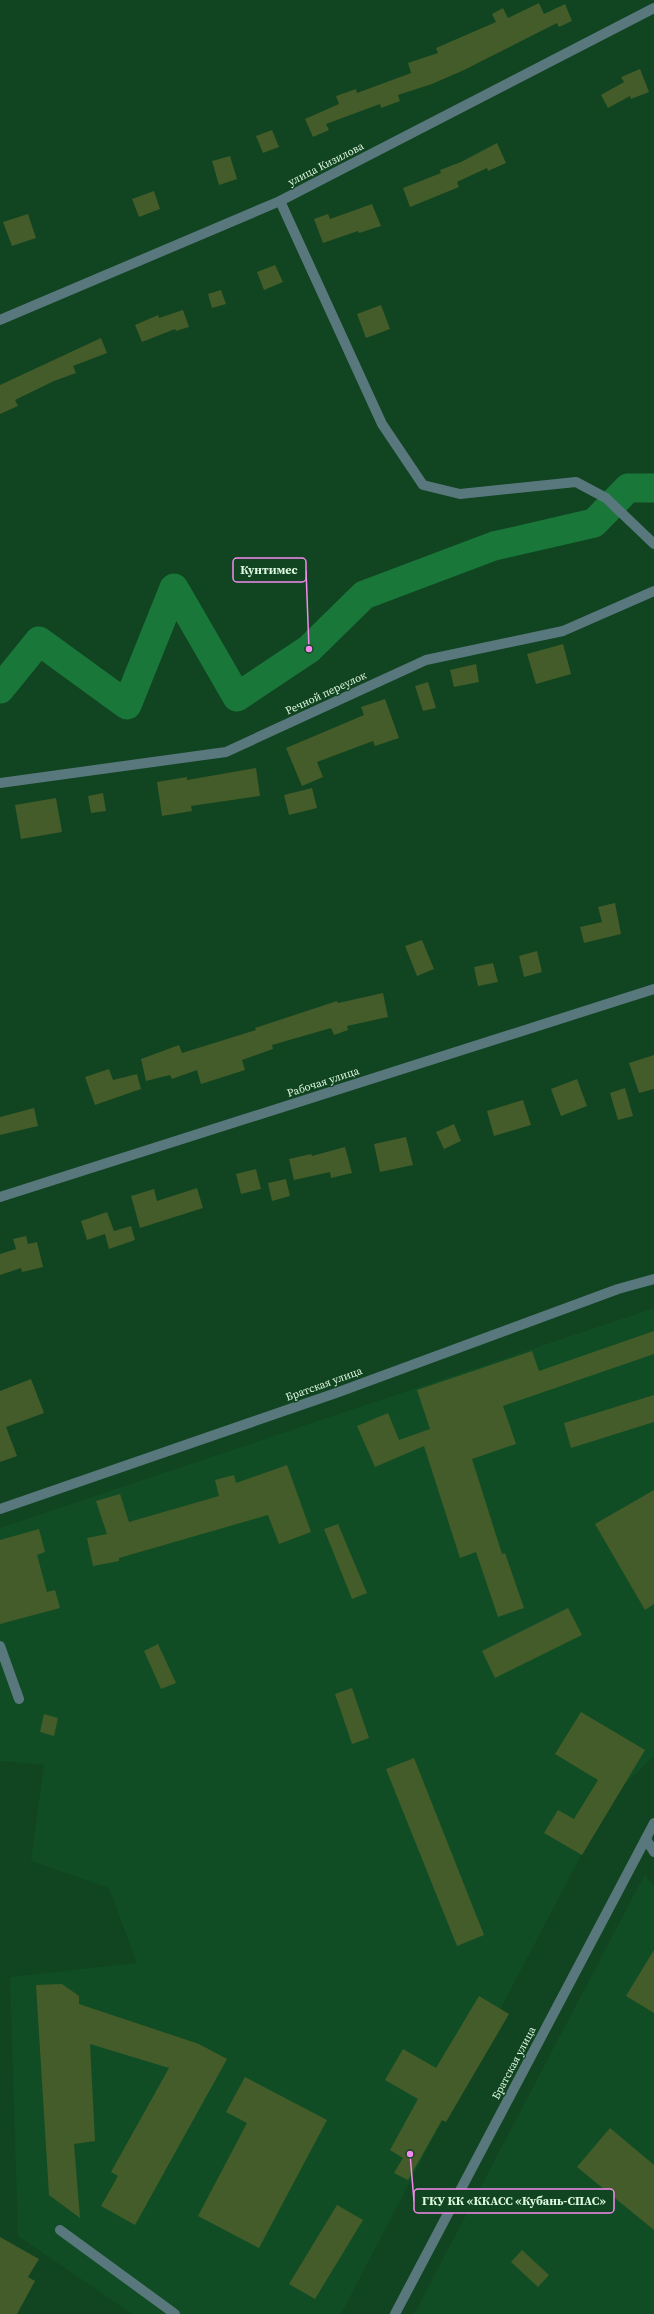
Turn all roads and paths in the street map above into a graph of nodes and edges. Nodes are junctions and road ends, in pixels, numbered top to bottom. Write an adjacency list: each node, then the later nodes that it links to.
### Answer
1 (654, 8): 2 (street, улица Кизилова)
2 (280, 201): 3 (street, улица Кизилова); 4 (street)
3 (0, 320)
4 (654, 544)
5 (654, 591): 6 (street, Речной переулок)
6 (0, 783)
7 (654, 989): 8 (street, Рабочая улица)
8 (0, 1197)
9 (654, 1279): 10 (street, Братская улица)
10 (0, 1509)
11 (0, 1646): 12 (street)
12 (19, 1699)
13 (654, 1823): 14 (street, Братская улица)
14 (646, 1839): 15 (street); 18 (street, Братская улица)
15 (654, 1852)
16 (60, 2230): 17 (street)
17 (175, 2314)
18 (395, 2314)

